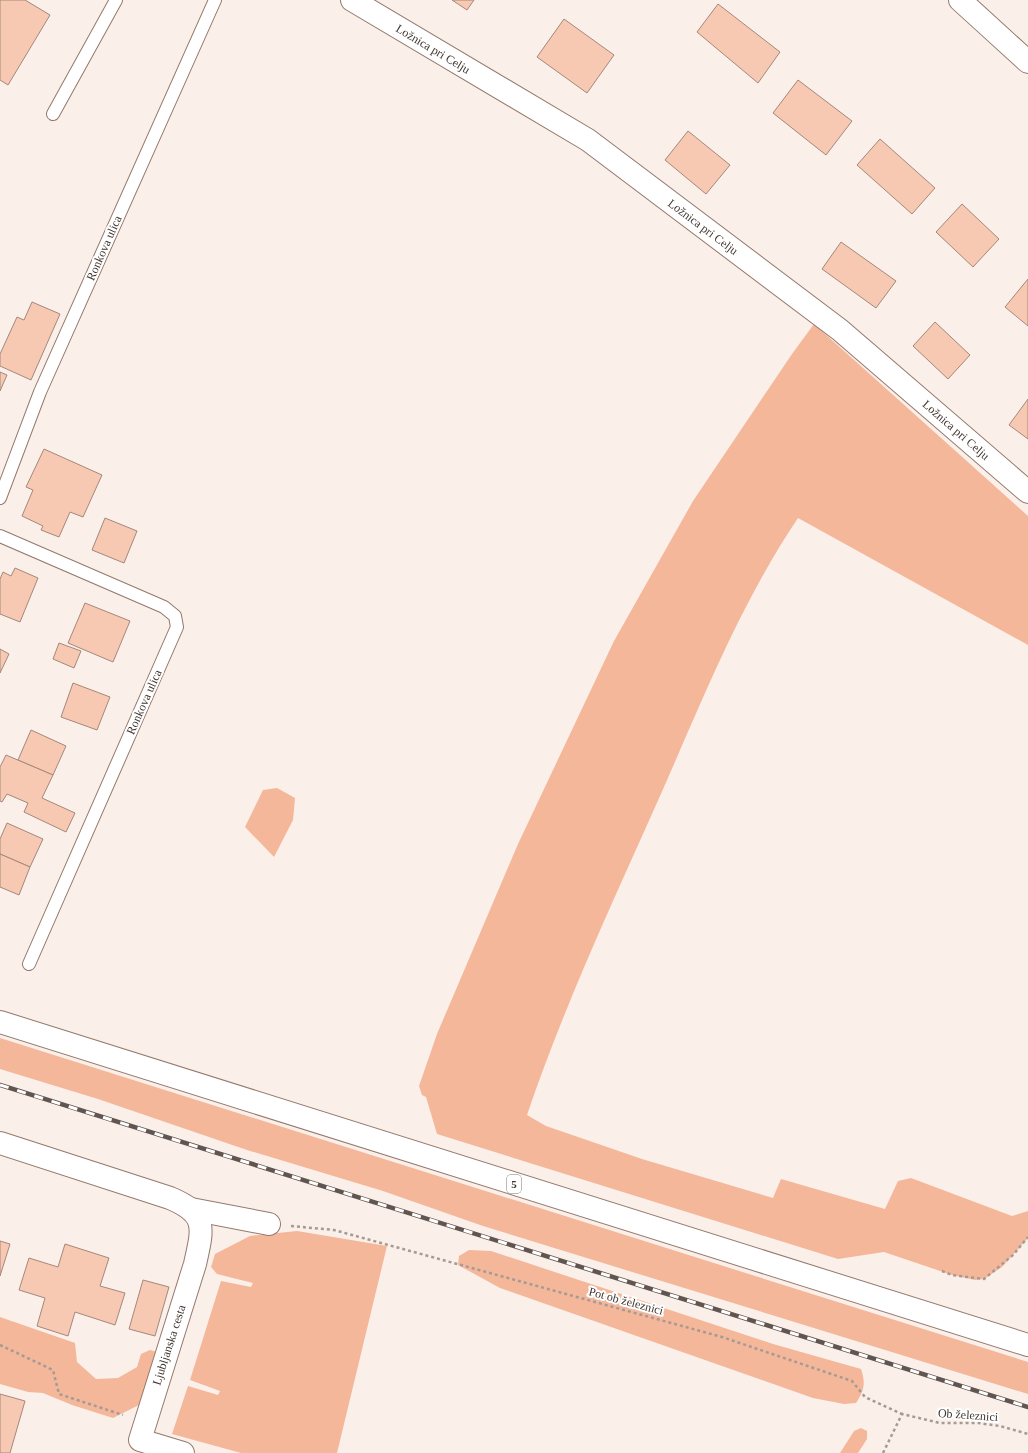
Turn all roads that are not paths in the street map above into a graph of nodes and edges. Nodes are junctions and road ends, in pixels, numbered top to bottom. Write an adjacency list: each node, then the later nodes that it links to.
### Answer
1 (116, 0): 6 (lane)
2 (214, 0): 8 (lane, Ronkova ulica)
3 (352, 0): 7 (street, Ložnica pri Celju)
4 (960, 0): 5 (street)
5 (1028, 62)
6 (53, 114)
7 (1028, 492)
8 (0, 498)
9 (0, 536): 10 (lane, Ronkova ulica)
10 (29, 964)
11 (0, 1022): 15 (street, 5)
12 (0, 1143): 13 (street)
13 (191, 1209): 14 (street); 16 (street, Ljubljanska cesta)
14 (269, 1224)
15 (1028, 1345)
16 (183, 1453)

